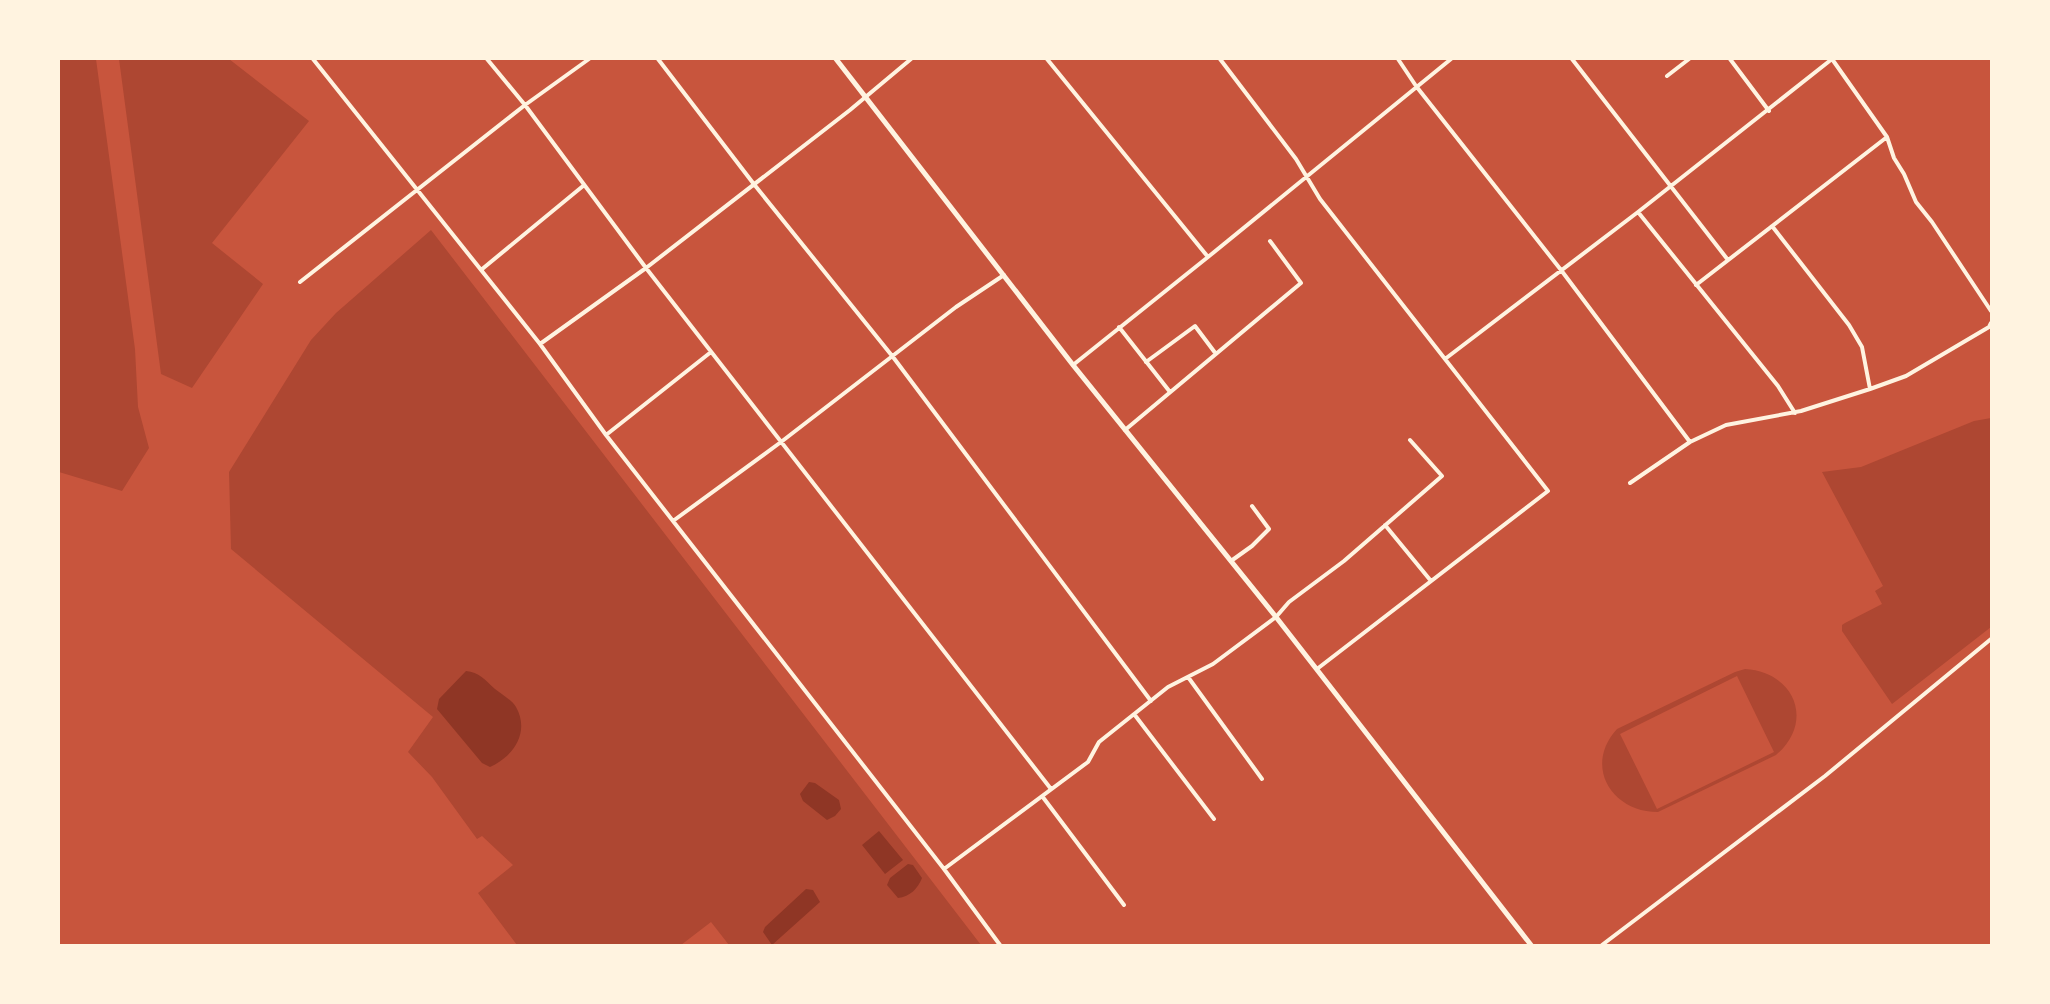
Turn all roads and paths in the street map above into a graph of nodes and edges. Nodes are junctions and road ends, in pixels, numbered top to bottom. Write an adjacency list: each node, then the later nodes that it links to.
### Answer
1 (313, 59): 25 (street)
2 (487, 59): 18 (street)
3 (589, 59): 18 (street)
4 (658, 59): 22 (street)
5 (836, 59): 17 (main road)
6 (911, 59): 17 (street)
7 (1047, 59): 29 (street)
8 (1220, 59): 21 (street)
9 (1398, 59): 16 (street)
10 (1451, 59): 16 (street)
11 (1572, 59): 24 (street)
12 (1689, 59): 15 (street)
13 (1730, 59): 19 (street)
14 (1832, 59): 19 (street); 20 (street)
15 (1667, 76)
16 (1416, 86): 21 (street); 33 (street)
17 (865, 97): 22 (street); 34 (main road)
18 (525, 105): 23 (street); 25 (street)
19 (1769, 111): 24 (street)
20 (1887, 137): 27 (street); 37 (street)
21 (1306, 176): 29 (street); 44 (street)
22 (753, 183): 31 (street); 43 (street)
23 (583, 186): 31 (street); 32 (street)
24 (1671, 186): 26 (street); 30 (street)
25 (417, 190): 32 (street); 35 (street)
26 (1638, 212): 33 (street); 36 (street)
27 (1772, 226): 30 (street); 47 (street)
28 (1270, 241): 42 (street)
29 (1208, 258): 39 (street)
30 (1728, 260): 36 (street)
31 (646, 268): 40 (street); 41 (street)
32 (481, 270): 40 (street)
33 (1561, 270): 44 (street); 54 (street)
34 (1004, 275): 43 (street); 46 (main road)
35 (300, 282)
36 (1696, 285): 49 (street)
37 (1991, 309)
38 (1991, 322): 47 (street)
39 (1119, 327): 45 (street); 46 (street)
40 (540, 344): 51 (street)
41 (711, 352): 51 (street); 53 (street)
42 (1216, 354): 45 (street); 48 (street)
43 (893, 357): 53 (street); 65 (street)
44 (1445, 359): 60 (street)
45 (1146, 362): 48 (street)
46 (1073, 365): 50 (main road)
47 (1870, 389): 49 (street)
48 (1170, 392): 50 (street)
49 (1795, 413): 54 (street)
50 (1125, 430): 59 (main road)
51 (606, 435): 57 (street)
52 (1410, 440): 58 (street)
53 (781, 442): 57 (street); 68 (street)
54 (1690, 442): 55 (street)
55 (1630, 483)
56 (1252, 506): 59 (street)
57 (673, 521): 71 (street)
58 (1385, 525): 60 (street); 61 (street)
59 (1231, 561): 61 (main road)
60 (1431, 581): 63 (street)
61 (1276, 617): 63 (main road); 64 (street)
62 (1991, 639): 75 (street)
63 (1317, 669): 74 (main road)
64 (1188, 677): 65 (street); 67 (street)
65 (1151, 701): 66 (street)
66 (1134, 714): 68 (street); 70 (street)
67 (1262, 779)
68 (1051, 789): 69 (street)
69 (1042, 796): 71 (street); 72 (street)
70 (1214, 819)
71 (944, 869): 73 (street)
72 (1124, 905)
73 (1000, 945)
74 (1531, 945)
75 (1602, 945)

